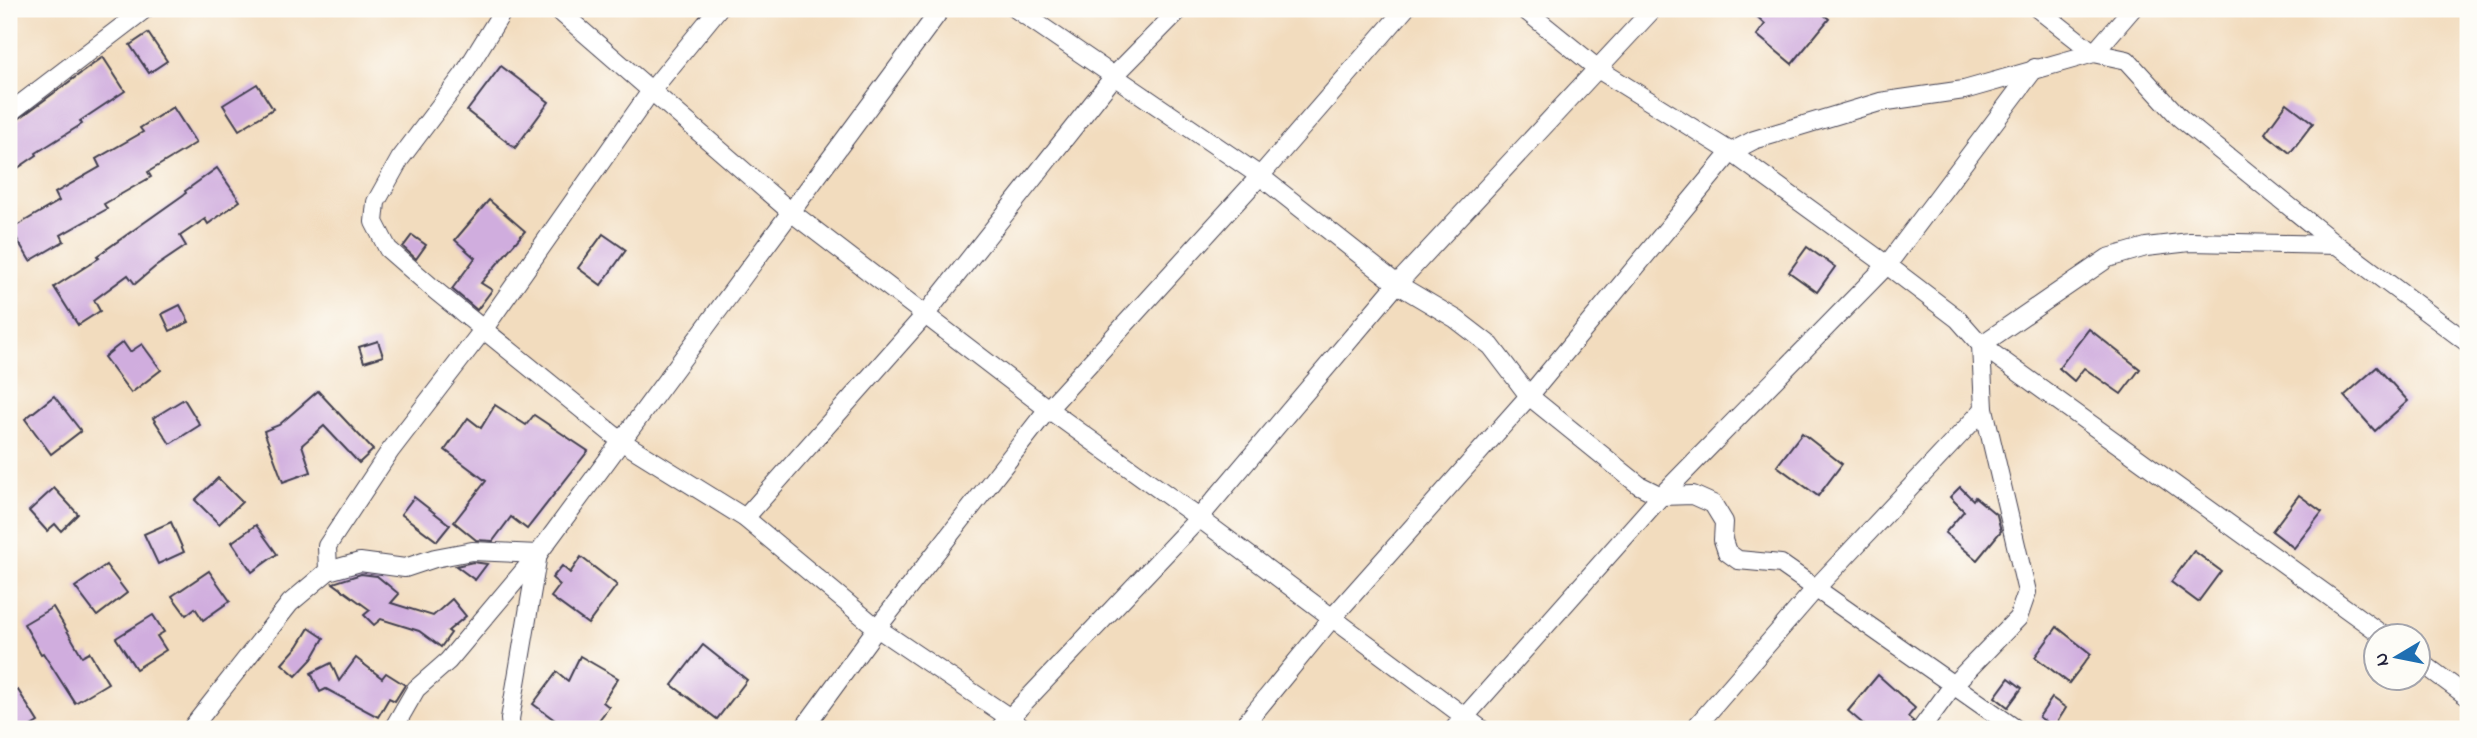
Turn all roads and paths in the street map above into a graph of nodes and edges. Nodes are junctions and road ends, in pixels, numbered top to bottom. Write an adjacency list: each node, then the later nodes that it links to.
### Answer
1 (145, 9): 18 (street)
2 (504, 9): 26 (street)
3 (557, 9): 17 (street)
4 (718, 9): 17 (street)
5 (941, 9): 21 (street)
6 (1016, 9): 16 (street)
7 (1180, 9): 16 (street)
8 (1405, 9): 20 (street)
9 (1524, 9): 15 (street)
10 (1653, 9): 15 (street)
11 (2038, 9): 13 (street)
12 (2132, 9): 13 (street)
13 (2094, 53): 14 (street); 22 (street)
14 (2035, 68): 19 (street); 23 (street)
15 (1598, 69): 19 (street); 24 (street)
16 (1115, 75): 20 (street); 25 (street)
17 (652, 91): 21 (street); 26 (street)
18 (9, 113)
19 (1731, 152): 23 (street); 29 (street)
20 (1260, 176): 24 (street); 30 (street)
21 (791, 212): 25 (street); 32 (street)
22 (2337, 245): 27 (street); 28 (street)
23 (1887, 265): 28 (street); 33 (street)
24 (1397, 284): 29 (street); 35 (street)
25 (925, 315): 30 (street); 34 (street)
26 (484, 330): 32 (street); 37 (street)
27 (2468, 343)
28 (1981, 345): 31 (street); 40 (street)
29 (1529, 396): 33 (street); 39 (street)
30 (1048, 409): 35 (street); 41 (street)
31 (1984, 409): 38 (street); 43 (street)
32 (621, 441): 34 (street); 36 (street)
33 (1661, 496): 38 (street); 45 (street)
34 (746, 518): 41 (street)
35 (1199, 518): 39 (street); 46 (street)
36 (538, 554): 37 (street); 48 (street); 49 (street)
37 (328, 571): 47 (street)
38 (1817, 587): 43 (street); 53 (street)
39 (1332, 618): 45 (street); 51 (street)
40 (2366, 622)
41 (877, 628): 46 (street); 50 (street)
42 (2432, 671): 44 (street)
43 (1954, 684): 54 (street); 55 (street)
44 (2468, 697)
45 (1459, 723): 52 (street)
46 (1010, 725)
47 (191, 729)
48 (393, 729)
49 (511, 729)
50 (803, 729)
51 (1241, 729)
52 (1480, 729)
53 (1694, 729)
54 (1921, 729)
55 (2016, 729)

